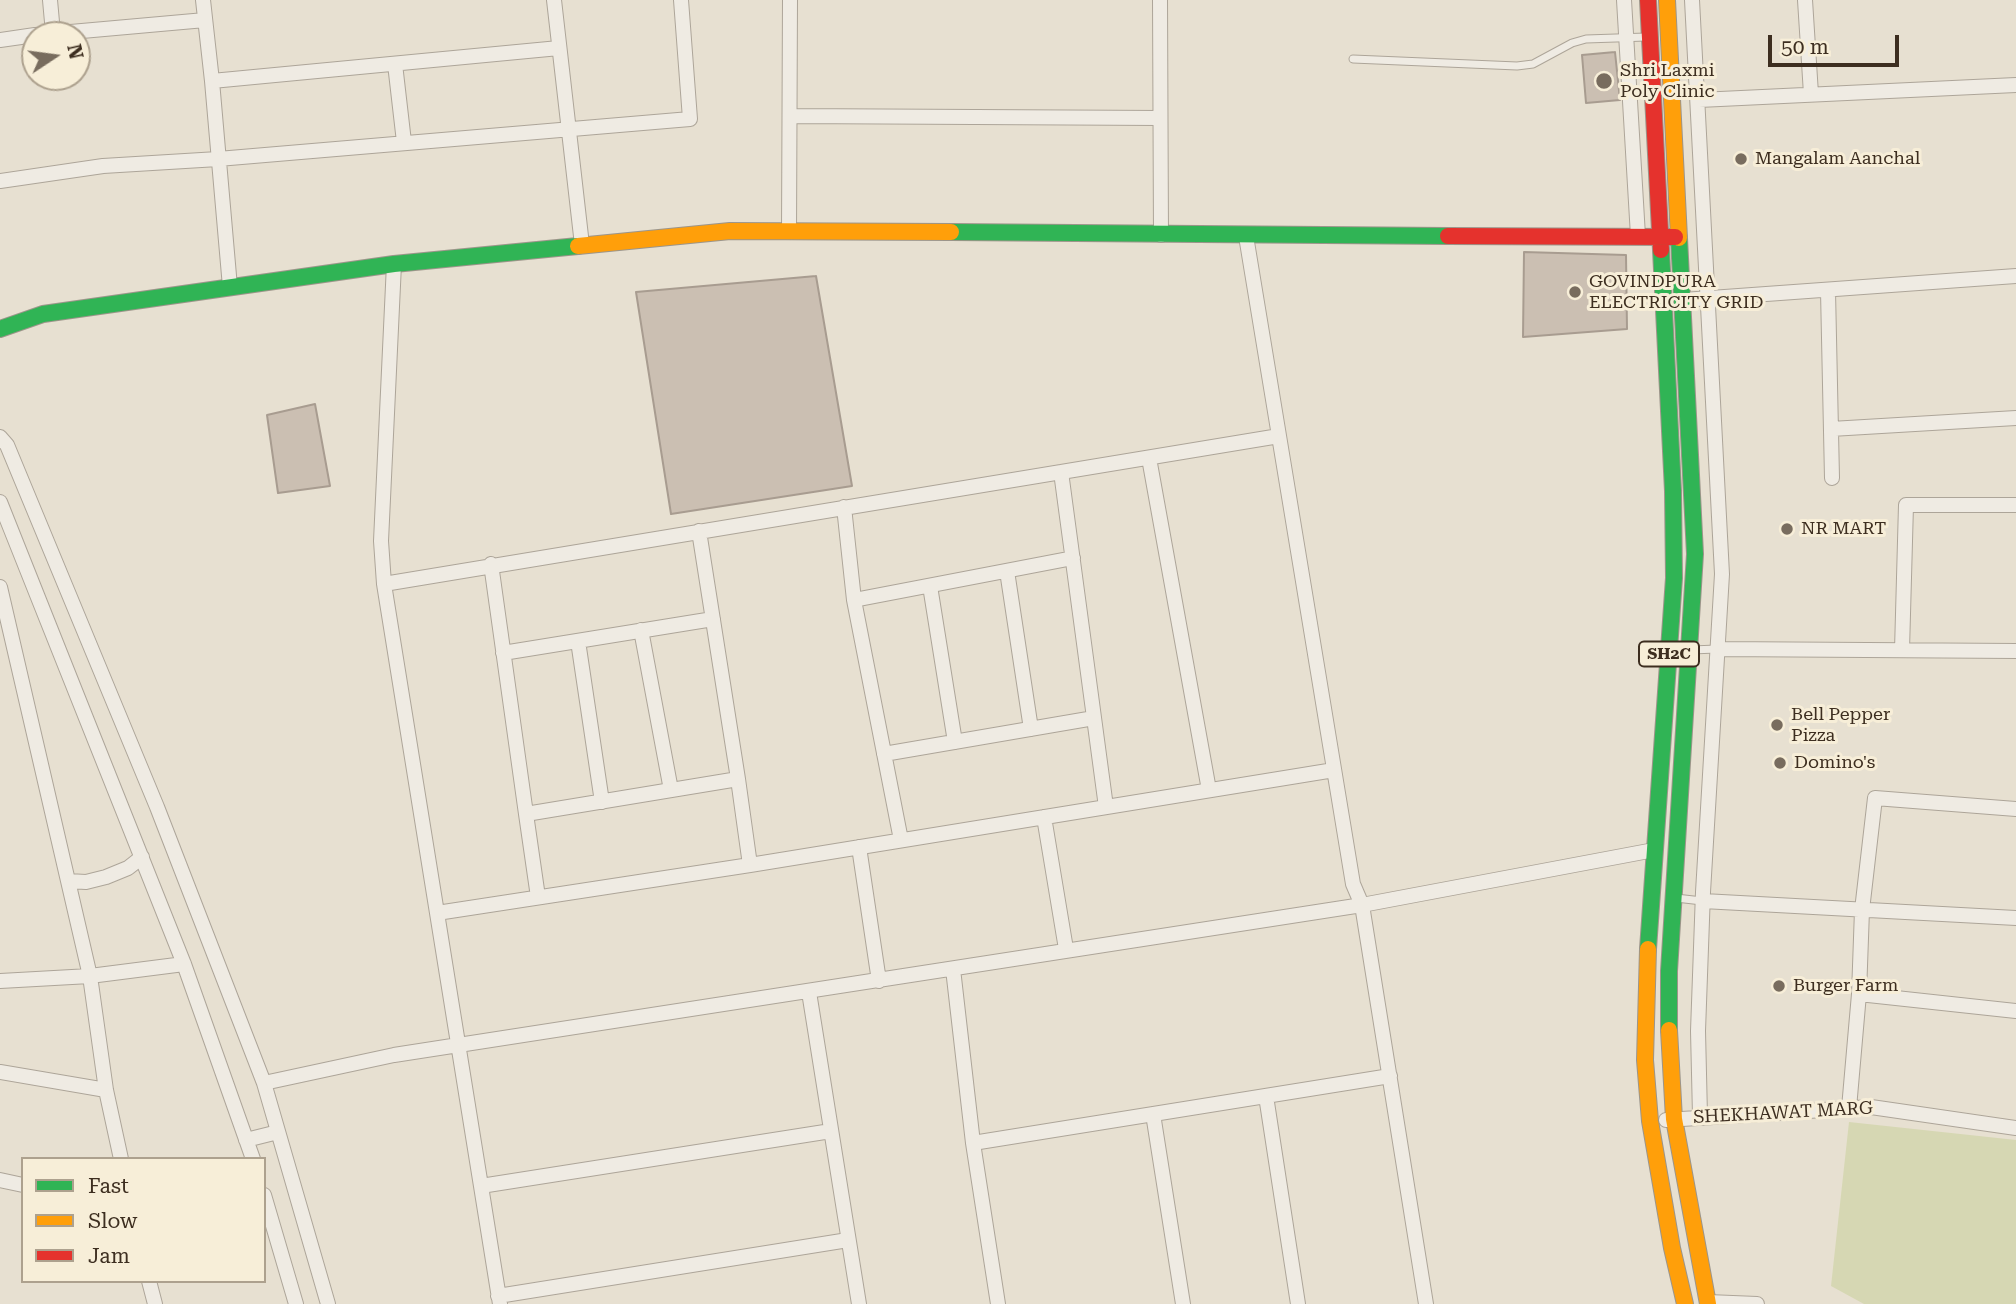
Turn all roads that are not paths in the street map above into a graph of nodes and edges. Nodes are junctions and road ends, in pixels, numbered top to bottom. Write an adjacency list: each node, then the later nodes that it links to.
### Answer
1 (50, 0): 13 (street)
2 (202, 0): 12 (street)
3 (554, 0): 19 (street)
4 (681, 0): 28 (street)
5 (790, 0): 26 (street)
6 (1160, 0): 27 (street)
7 (1623, 0): 16 (street)
8 (1648, 0): 17 (main road, SH2C)
9 (1667, 0): 37 (main road, SH2C)
10 (1692, 0): 25 (street)
11 (1805, 0): 24 (street)
12 (205, 20): 14 (street); 22 (street)
13 (52, 21)
14 (91, 30)
15 (21, 37): 18 (street)
16 (1626, 37): 17 (lane); 20 (lane); 35 (street)
17 (1650, 37): 36 (main road, SH2C)
18 (0, 40)
19 (559, 48): 21 (street); 28 (street)
20 (1353, 59)
21 (395, 64): 22 (street); 29 (street)
22 (212, 81): 30 (street)
23 (2016, 85): 24 (street)
24 (1811, 94): 25 (street)
25 (1699, 100): 43 (street)
26 (790, 116): 27 (street); 32 (street)
27 (1160, 117): 33 (street)
28 (568, 128): 29 (street); 38 (street)
29 (404, 142): 30 (street)
30 (218, 159): 31 (street); 41 (street)
31 (0, 181)
32 (789, 232): 33 (main road); 38 (main road)
33 (1161, 235): 34 (main road)
34 (1246, 236): 35 (main road); 48 (street)
35 (1638, 236): 36 (main road)
36 (1661, 236): 37 (main road); 87 (main road, SH2C)
37 (1679, 238): 44 (main road, SH2C)
38 (582, 245): 39 (main road)
39 (394, 264): 41 (main road); 60 (street)
40 (2016, 276): 42 (street)
41 (230, 287): 45 (main road)
42 (1828, 291): 43 (street); 47 (street)
43 (1708, 299): 44 (street); 67 (street)
44 (1683, 300): 68 (main road, SH2C)
45 (0, 329)
46 (2016, 418): 47 (street)
47 (1831, 429): 52 (street)
48 (1279, 436): 50 (street); 76 (street)
49 (0, 437): 110 (street)
50 (1149, 458): 51 (street); 79 (street)
51 (1061, 472): 55 (street); 57 (street)
52 (1832, 478)
53 (0, 502): 88 (street)
54 (2016, 505): 69 (street)
55 (844, 507): 56 (street); 63 (street)
56 (699, 530): 58 (street); 64 (street)
57 (1073, 558): 59 (street); 72 (street)
58 (491, 564): 60 (street); 71 (street)
59 (1007, 571): 61 (street); 73 (street)
60 (384, 583): 96 (street)
61 (930, 586): 63 (street); 74 (street)
62 (0, 587): 90 (street)
63 (854, 600): 75 (street)
64 (712, 619): 65 (street); 77 (street)
65 (641, 631): 66 (street); 78 (street)
66 (579, 641): 71 (street); 80 (street)
67 (1718, 649): 68 (lane); 69 (street); 93 (street)
68 (1690, 650): 92 (main road, SH2C)
69 (1902, 650): 70 (street)
70 (2016, 651)
71 (503, 653): 83 (street)
72 (1094, 718): 73 (street); 81 (street)
73 (1031, 729): 74 (street)
74 (955, 742): 75 (street)
75 (884, 754): 85 (street)
76 (1334, 770): 79 (street); 94 (street)
77 (737, 779): 78 (street); 89 (street)
78 (671, 790): 80 (street)
79 (1209, 790): 81 (street)
80 (602, 802): 83 (street)
81 (1106, 807): 84 (street)
82 (2016, 809): 95 (street)
83 (526, 814): 91 (street)
84 (1044, 817): 85 (street); 98 (street)
85 (901, 840): 86 (street)
86 (859, 847): 89 (street); 103 (street)
87 (1654, 850): 94 (street); 117 (main road, SH2C)
88 (142, 857): 90 (street); 99 (street)
89 (750, 865): 91 (street)
90 (68, 881): 101 (street)
91 (538, 897): 96 (street)
92 (1673, 898): 93 (lane); 116 (main road, SH2C)
93 (1703, 901): 95 (street); 115 (street)
94 (1362, 905): 98 (street); 109 (street)
95 (1862, 910): 97 (street); 105 (street)
96 (437, 913): 107 (street)
97 (2016, 918)
98 (1066, 949): 100 (street)
99 (184, 964): 101 (street); 121 (street)
100 (953, 969): 103 (street); 122 (street)
101 (90, 976): 102 (street); 111 (street)
102 (0, 981)
103 (878, 981): 104 (street)
104 (810, 992): 107 (street); 119 (street)
105 (1859, 994): 106 (street); 113 (street)
106 (2016, 1011)
107 (459, 1046): 110 (street); 127 (street)
108 (0, 1072): 111 (street)
109 (1390, 1076): 112 (street); 140 (street)
110 (264, 1083): 120 (street)
111 (106, 1090): 123 (street)
112 (1266, 1096): 114 (street); 139 (street)
113 (1849, 1108): 115 (street, SHEKHAWAT MARG); 118 (street, SHEKHAWAT MARG)
114 (1153, 1114): 122 (street); 138 (street)
115 (1700, 1116): 116 (street, SHEKHAWAT MARG)
116 (1674, 1119): 117 (street, SHEKHAWAT MARG); 132 (main road, SH2C)
117 (1650, 1121): 141 (main road, SH2C)
118 (2016, 1128)
119 (831, 1131): 127 (street); 129 (street)
120 (278, 1132): 121 (street); 135 (street)
121 (246, 1140): 124 (street)
122 (973, 1143): 137 (street)
123 (121, 1157)
124 (252, 1157)
125 (0, 1180): 126 (street)
126 (21, 1185)
127 (481, 1186): 131 (street)
128 (266, 1202): 134 (street)
129 (848, 1240): 131 (street); 136 (street)
130 (150, 1283): 133 (street)
131 (499, 1300)
132 (1708, 1303): 142 (street)
133 (155, 1304)
134 (296, 1304)
135 (328, 1304)
136 (859, 1304)
137 (998, 1304)
138 (1183, 1304)
139 (1298, 1304)
140 (1426, 1304)
141 (1685, 1304)
142 (1757, 1304)

